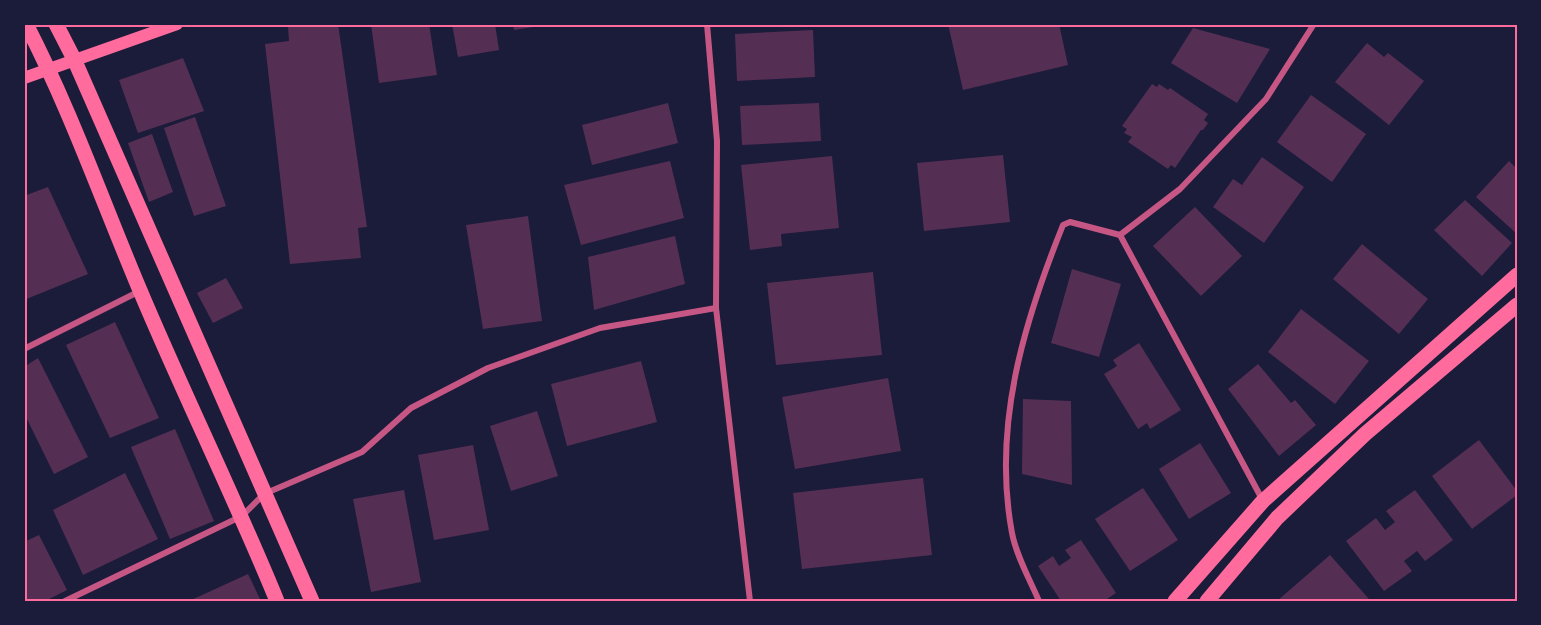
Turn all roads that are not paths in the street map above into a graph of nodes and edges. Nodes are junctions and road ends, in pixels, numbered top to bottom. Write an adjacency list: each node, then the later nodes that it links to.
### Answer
1 (26, 24): 7 (main road)
2 (56, 24): 6 (main road)
3 (707, 24): 13 (street)
4 (1314, 24): 9 (street)
5 (173, 25): 6 (main road)
6 (74, 59): 7 (main road); 15 (main road)
7 (49, 68): 8 (main road); 11 (main road)
8 (24, 78)
9 (1120, 235): 16 (street); 22 (street)
10 (1517, 275): 16 (main road)
11 (140, 290): 14 (street); 17 (main road)
12 (1517, 305): 24 (main road)
13 (716, 308): 15 (street); 21 (street)
14 (24, 349)
15 (264, 494): 17 (street); 20 (main road)
16 (1263, 501): 23 (main road)
17 (242, 516): 18 (street); 19 (main road)
18 (65, 601)
19 (277, 601)
20 (312, 601)
21 (750, 601)
22 (1039, 601)
23 (1175, 601)
24 (1208, 601)

